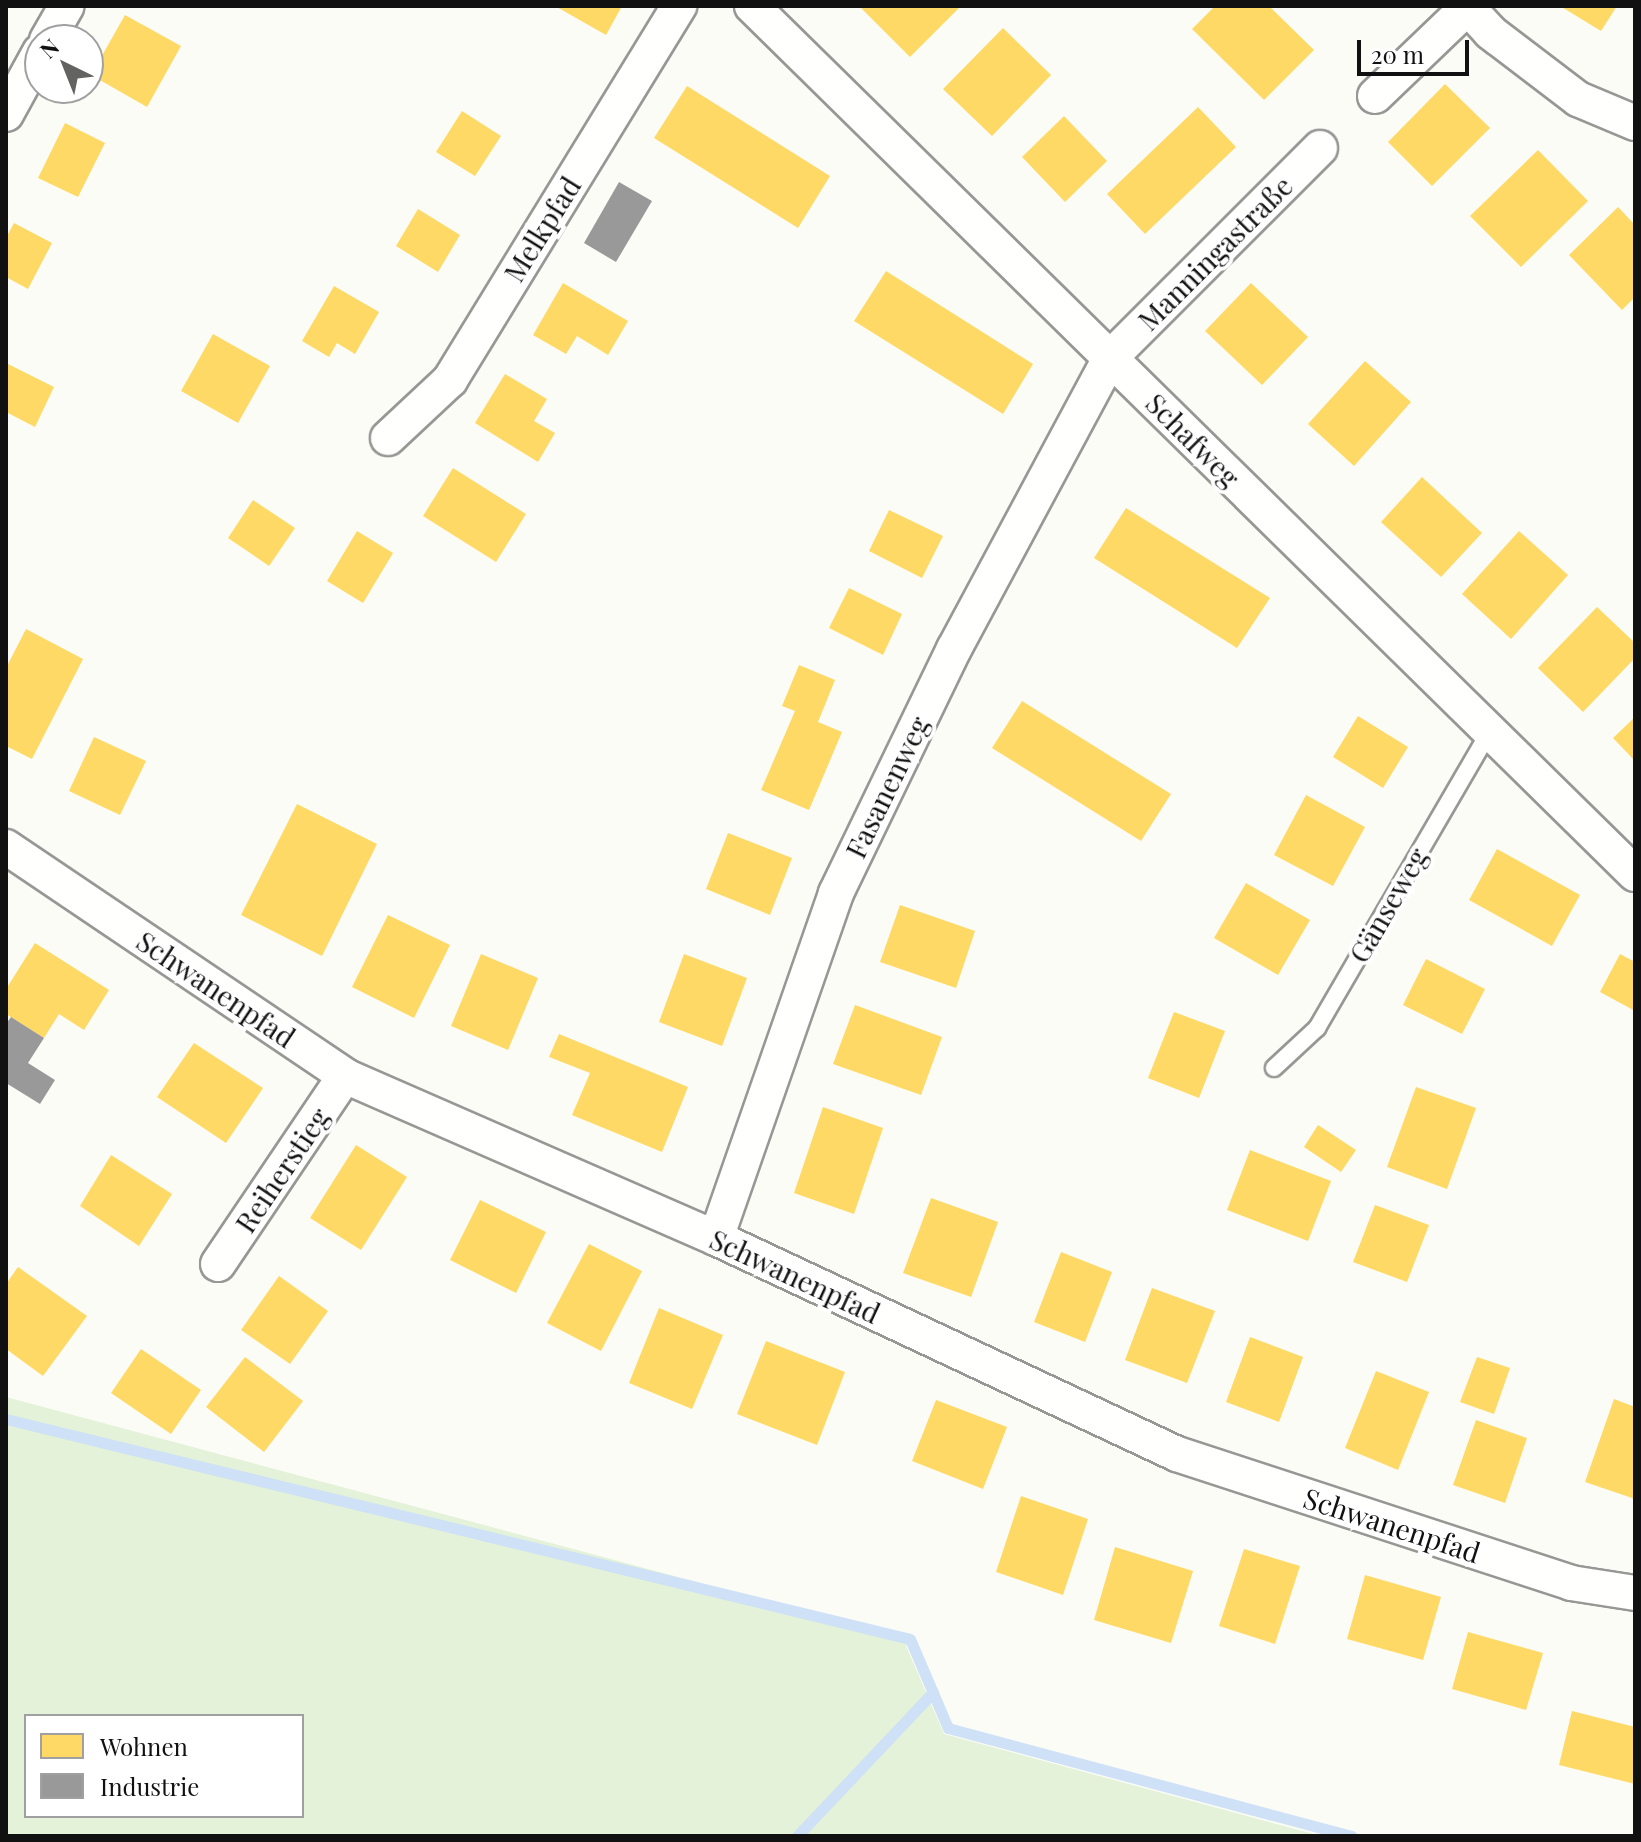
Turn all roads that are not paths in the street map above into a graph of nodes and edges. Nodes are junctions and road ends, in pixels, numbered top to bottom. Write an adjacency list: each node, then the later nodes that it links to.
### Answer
1 (67, 6): 5 (street)
2 (679, 6): 12 (street, Melkpfad)
3 (752, 6): 11 (street, Schafweg)
4 (1469, 7): 7 (street); 9 (street)
5 (56, 24)
6 (24, 81): 8 (street)
7 (1375, 96)
8 (6, 114)
9 (1635, 123)
10 (1320, 148): 11 (street, Manningastraße)
11 (1110, 358): 13 (street, Schafweg); 18 (street, Fasanenweg)
12 (388, 438)
13 (1489, 732): 15 (street, Schafweg); 16 (lane, Gänseweg)
14 (11, 861): 17 (street, Schwanenpfad)
15 (1635, 874)
16 (1274, 1068)
17 (345, 1076): 18 (street, Schwanenpfad); 19 (street, Reiherstieg)
18 (716, 1238): 20 (street, Schwanenpfad)
19 (218, 1264)
20 (1635, 1593)

